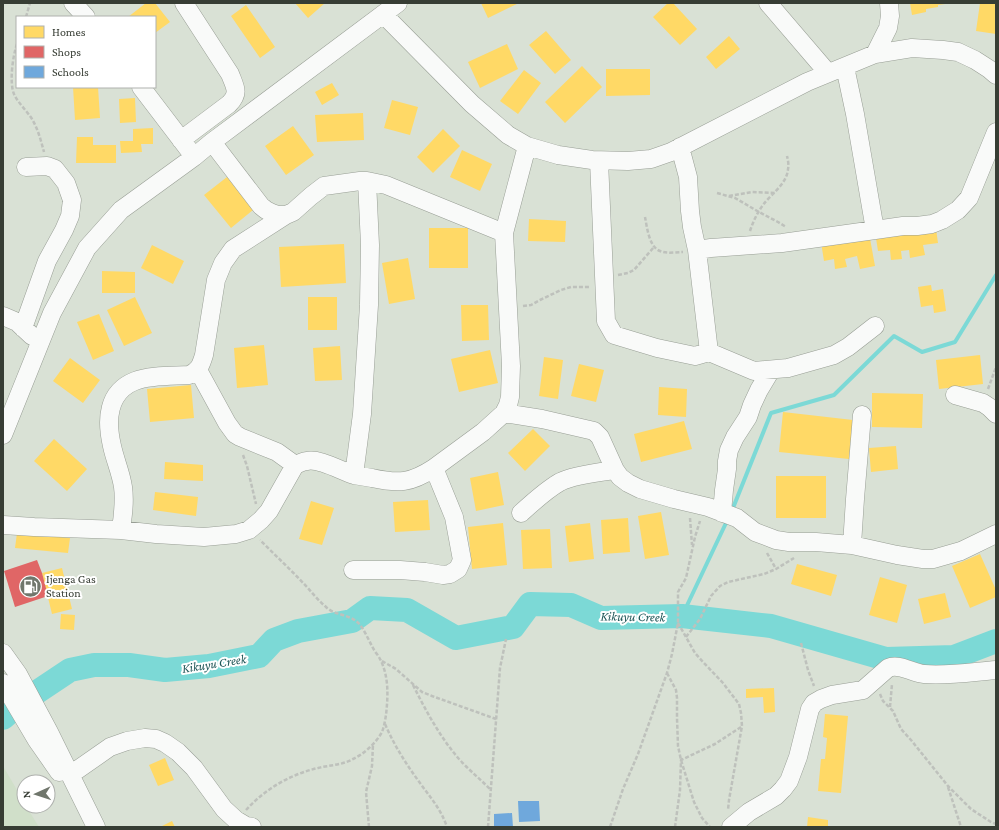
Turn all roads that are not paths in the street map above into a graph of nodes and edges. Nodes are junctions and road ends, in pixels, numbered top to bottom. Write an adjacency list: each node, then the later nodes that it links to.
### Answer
1 (73, 3): 6 (street)
2 (184, 3): 12 (street)
3 (768, 3): 8 (street)
4 (890, 3): 7 (street)
5 (389, 7): 13 (street); 14 (street)
6 (85, 16)
7 (875, 54): 8 (street); 9 (street)
8 (836, 70): 15 (street); 21 (street)
9 (996, 74)
10 (142, 88): 12 (street)
11 (996, 132): 21 (street)
12 (181, 140): 16 (street)
13 (212, 142): 16 (street); 20 (street)
14 (527, 146): 17 (street); 22 (street)
15 (680, 147): 17 (street); 23 (street)
16 (194, 157): 27 (street)
17 (599, 160): 28 (street)
18 (26, 167): 26 (street)
19 (367, 181): 20 (street); 22 (street); 39 (street)
20 (286, 215): 29 (street)
21 (875, 230): 23 (street)
22 (504, 233): 33 (street)
23 (698, 250): 28 (street)
24 (3, 316): 26 (street)
25 (875, 326): 30 (street)
26 (24, 328): 27 (street)
27 (40, 344): 35 (street)
28 (709, 352): 30 (street)
29 (198, 370): 36 (street); 43 (street)
30 (771, 370): 40 (street)
31 (955, 395): 32 (street)
32 (989, 409)
33 (504, 413): 37 (street); 38 (street)
34 (862, 415): 45 (street)
35 (3, 435)
36 (295, 465): 39 (street); 43 (street)
37 (434, 468): 39 (street); 46 (street)
38 (615, 470): 40 (street); 41 (street)
39 (354, 475)
40 (715, 510): 45 (street)
41 (521, 513)
42 (3, 525): 43 (street)
43 (121, 530)
44 (996, 534): 45 (street)
45 (852, 546)
46 (353, 570)
47 (3, 653): 49 (street)
48 (996, 670): 52 (street)
49 (10, 678): 50 (street)
50 (43, 736): 51 (street); 53 (street)
51 (70, 775): 53 (street); 54 (street)
52 (729, 820)
53 (94, 823)
54 (252, 827)

